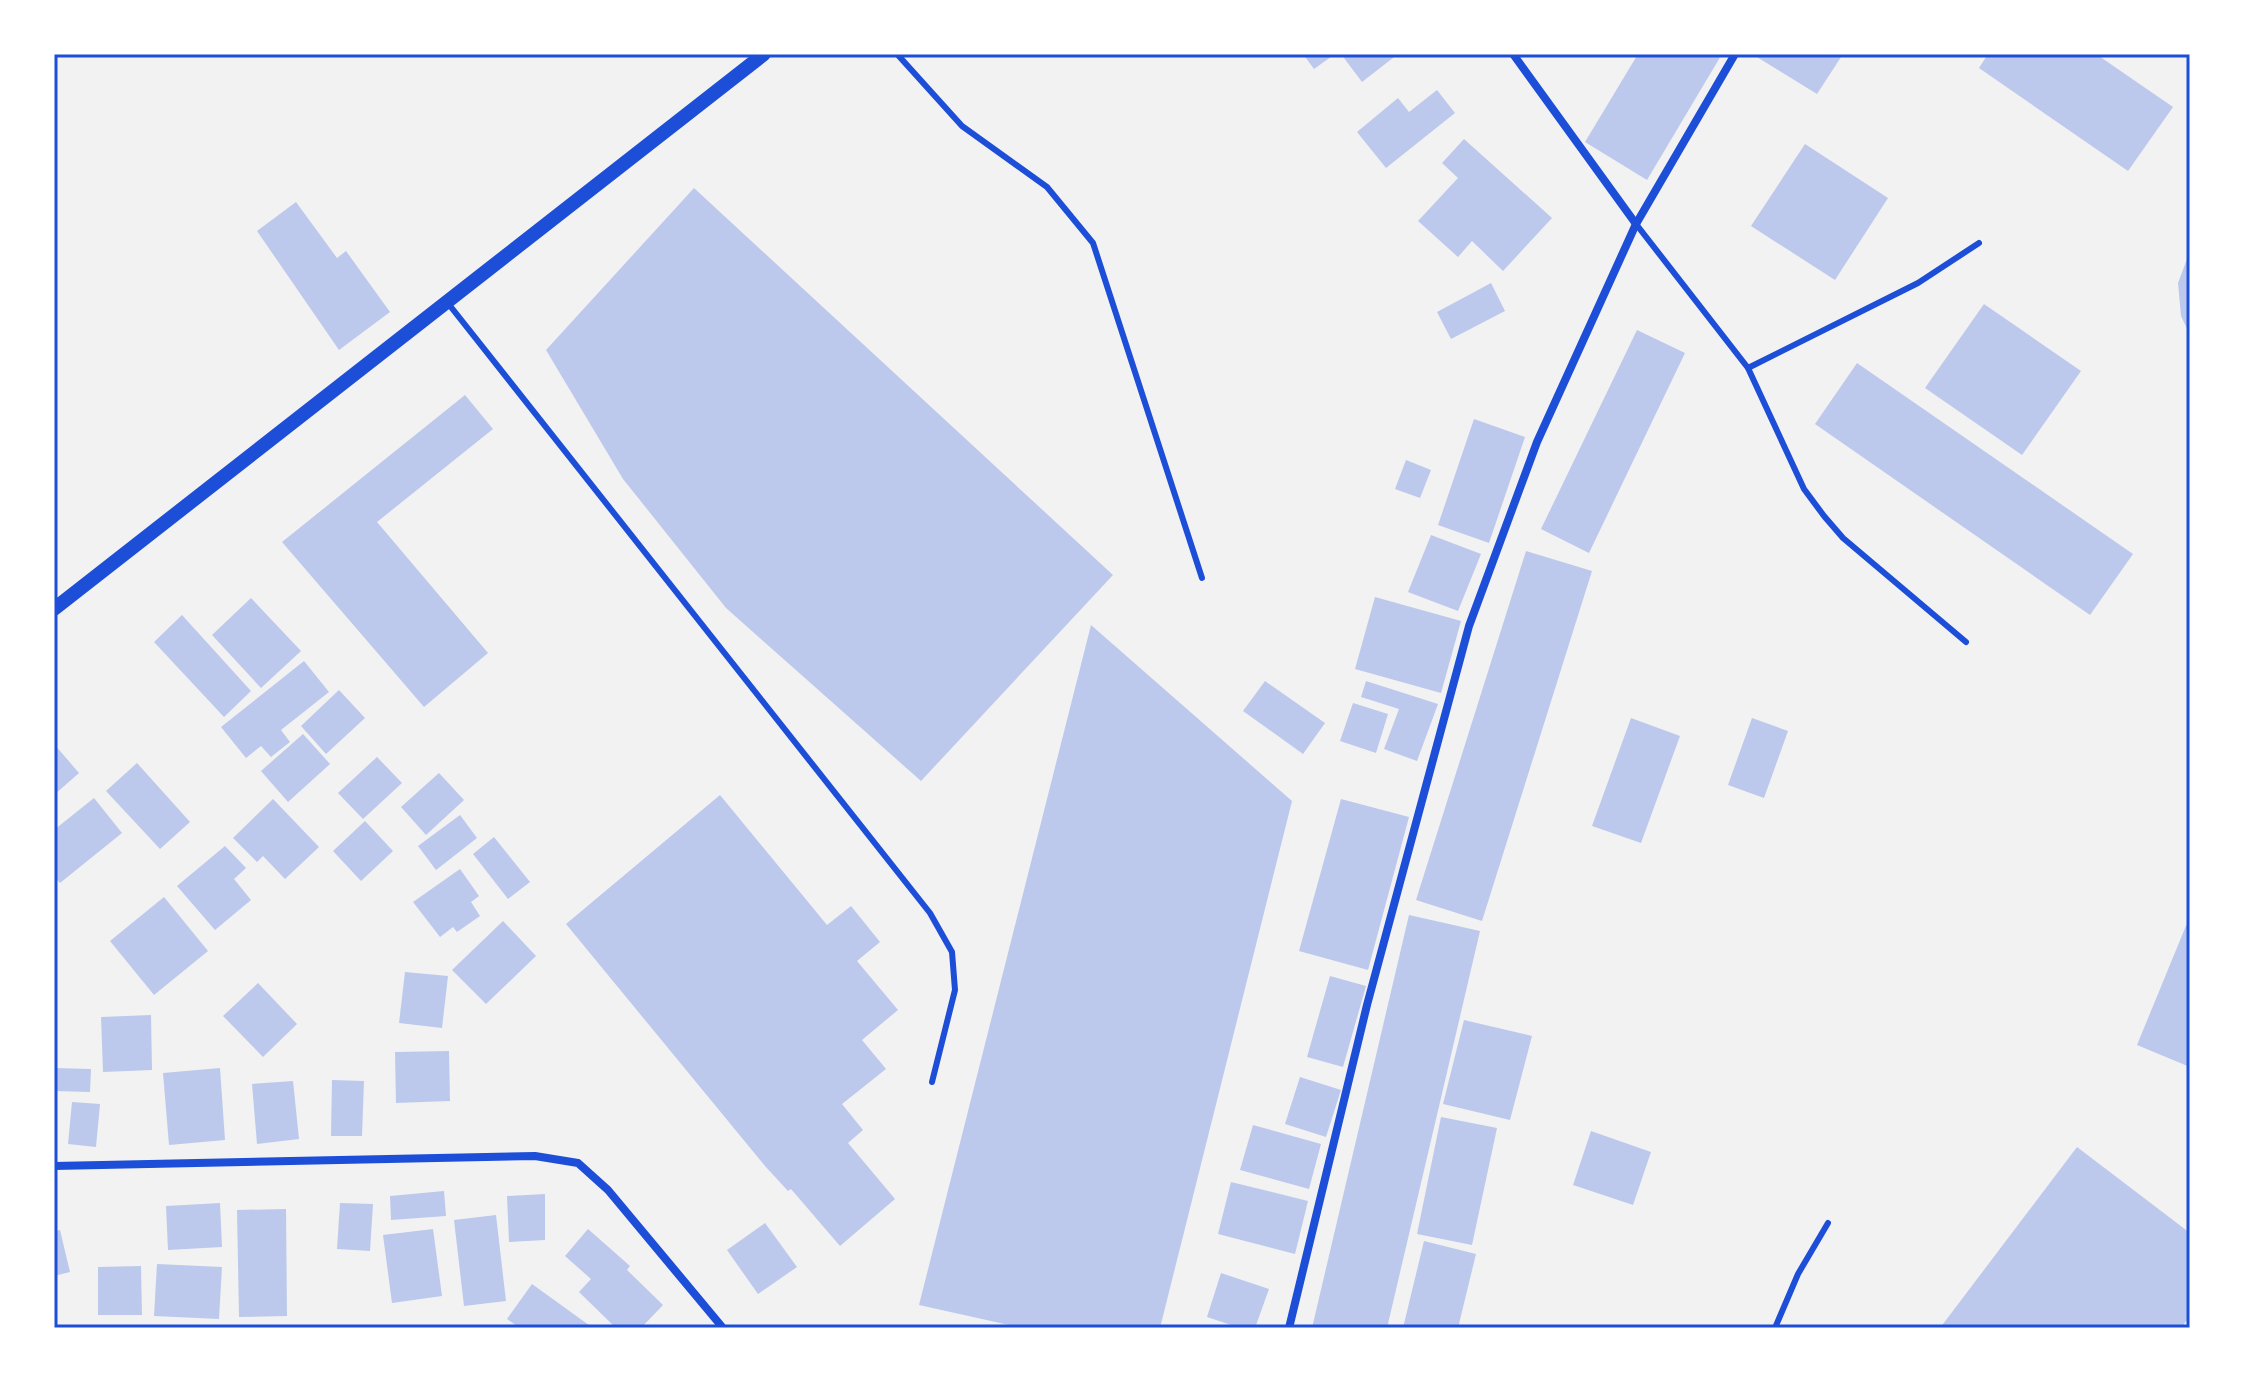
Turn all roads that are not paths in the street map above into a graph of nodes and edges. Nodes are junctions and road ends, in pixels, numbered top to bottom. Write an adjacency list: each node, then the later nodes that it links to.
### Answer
1 (764, 54): 7 (street)
2 (897, 54): 9 (lane)
3 (1513, 54): 5 (street)
4 (1735, 54): 5 (street)
5 (1636, 224): 8 (lane); 16 (street)
6 (1979, 243): 8 (lane)
7 (447, 301): 10 (street); 12 (lane)
8 (1748, 368): 11 (lane)
9 (1202, 578)
10 (54, 609)
11 (1966, 642)
12 (932, 1082)
13 (54, 1166): 15 (street)
14 (1828, 1223): 17 (lane)
15 (723, 1328)
16 (1289, 1328)
17 (1775, 1328)

